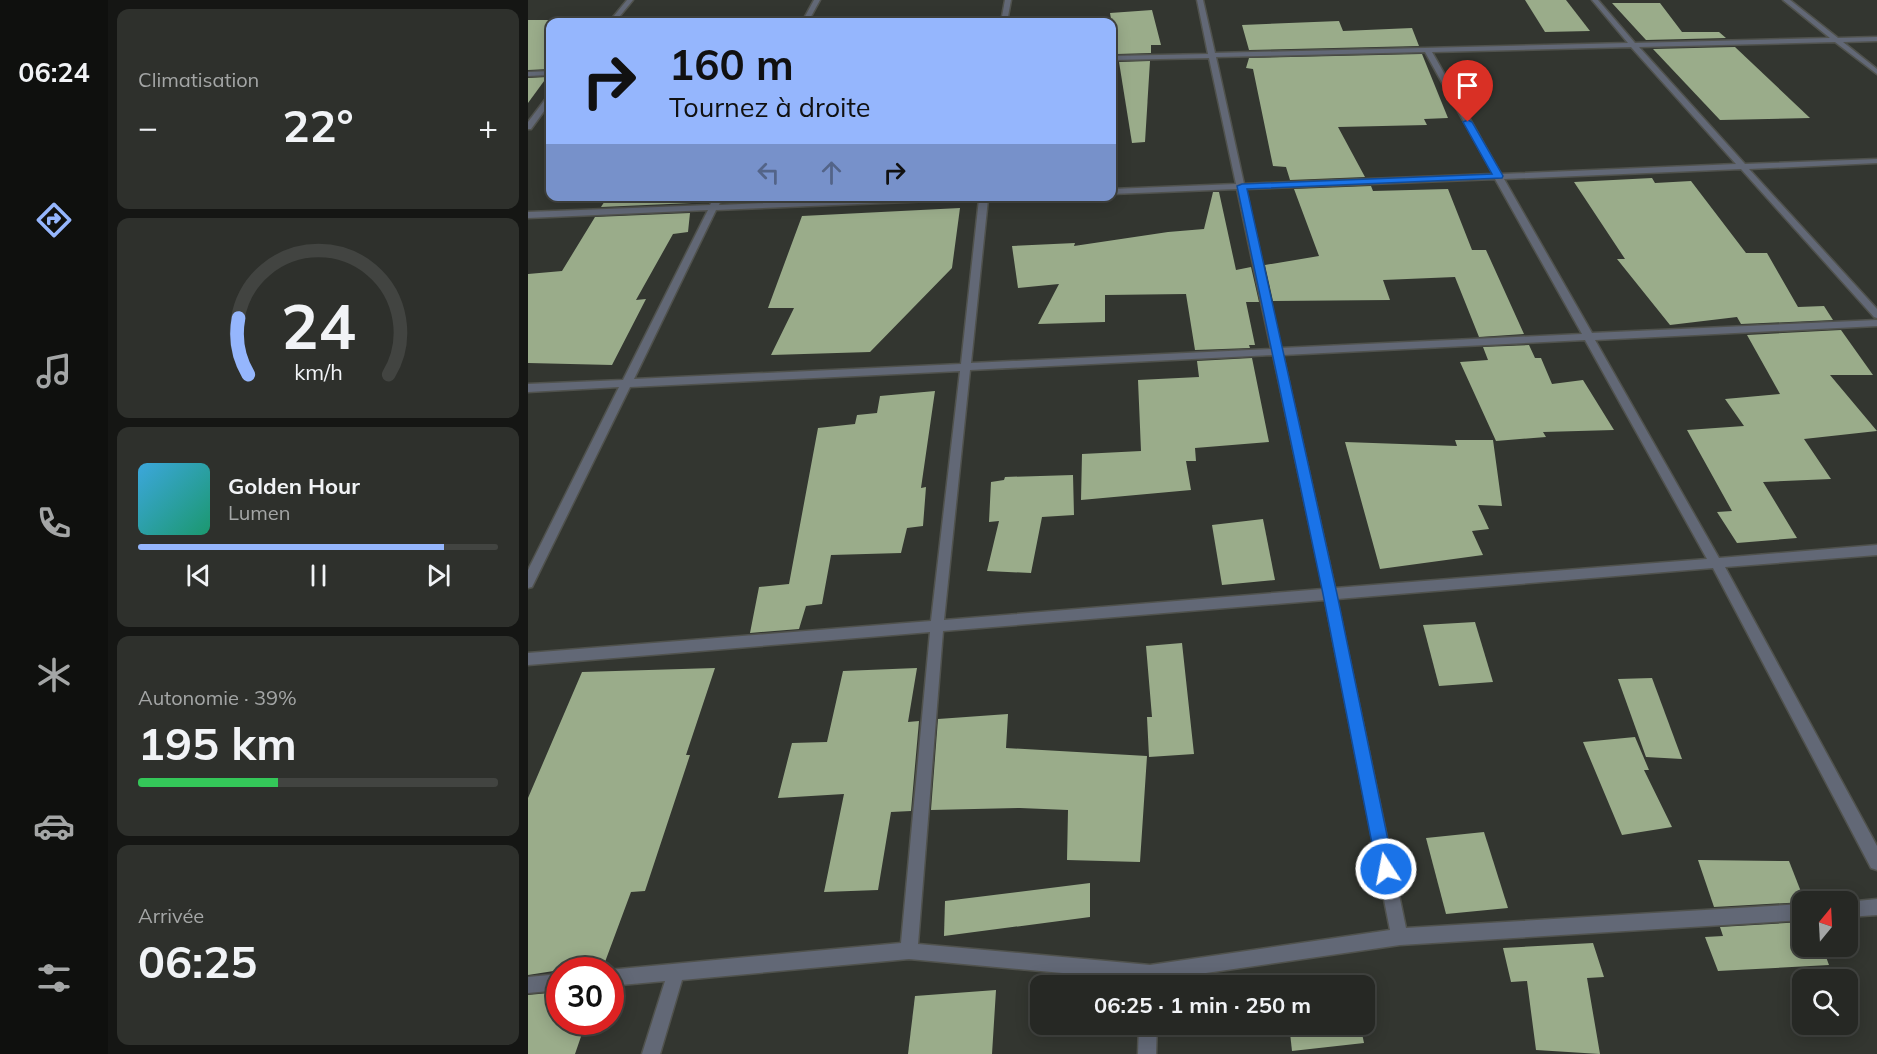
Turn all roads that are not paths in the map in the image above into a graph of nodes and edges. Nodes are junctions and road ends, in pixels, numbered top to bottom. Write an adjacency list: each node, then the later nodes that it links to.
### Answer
1 (630, 0): 7 (street)
2 (817, 0): 8 (street)
3 (1008, 0): 9 (street)
4 (1200, 0): 14 (street)
5 (1595, 0): 12 (street)
6 (1786, 0): 11 (street)
7 (615, 18)
8 (807, 18)
9 (1005, 18)
10 (1877, 39): 11 (street)
11 (1837, 40): 12 (street); 17 (street)
12 (1633, 45): 13 (street); 22 (street)
13 (1427, 50): 14 (street); 23 (street)
14 (1212, 56): 15 (street); 24 (street)
15 (1116, 58)
16 (546, 72): 18 (street)
17 (1877, 72)
18 (528, 74)
19 (546, 104): 20 (street)
20 (528, 127)
21 (1877, 161): 22 (street)
22 (1743, 167): 23 (street); 31 (street)
23 (1498, 176): 24 (street); 33 (street)
24 (1242, 186): 25 (street); 34 (street)
25 (1116, 192)
26 (716, 201): 29 (street)
27 (876, 201): 29 (street)
28 (984, 201): 35 (street)
29 (713, 207): 30 (street); 36 (street)
30 (528, 215)
31 (1877, 315)
32 (1877, 323): 33 (street)
33 (1588, 337): 34 (street); 39 (street)
34 (1276, 352): 35 (street); 41 (street)
35 (964, 367): 36 (street); 42 (street)
36 (625, 383): 37 (street); 40 (street)
37 (528, 388)
38 (1877, 550): 39 (street)
39 (1716, 563): 41 (street); 44 (street)
40 (528, 583)
41 (1330, 594): 42 (street); 48 (street)
42 (937, 626): 43 (street); 49 (street)
43 (528, 659)
44 (1877, 862)
45 (1877, 907): 46 (street)
46 (1858, 908)
47 (1792, 913): 48 (street)
48 (1400, 937): 52 (street)
49 (909, 951): 50 (street); 51 (street)
50 (676, 972): 53 (street); 57 (street)
51 (1116, 975)
52 (1174, 975)
53 (624, 977)
54 (546, 983): 55 (street)
55 (528, 985)
56 (1148, 1035): 58 (street)
57 (651, 1054)
58 (1147, 1054)

